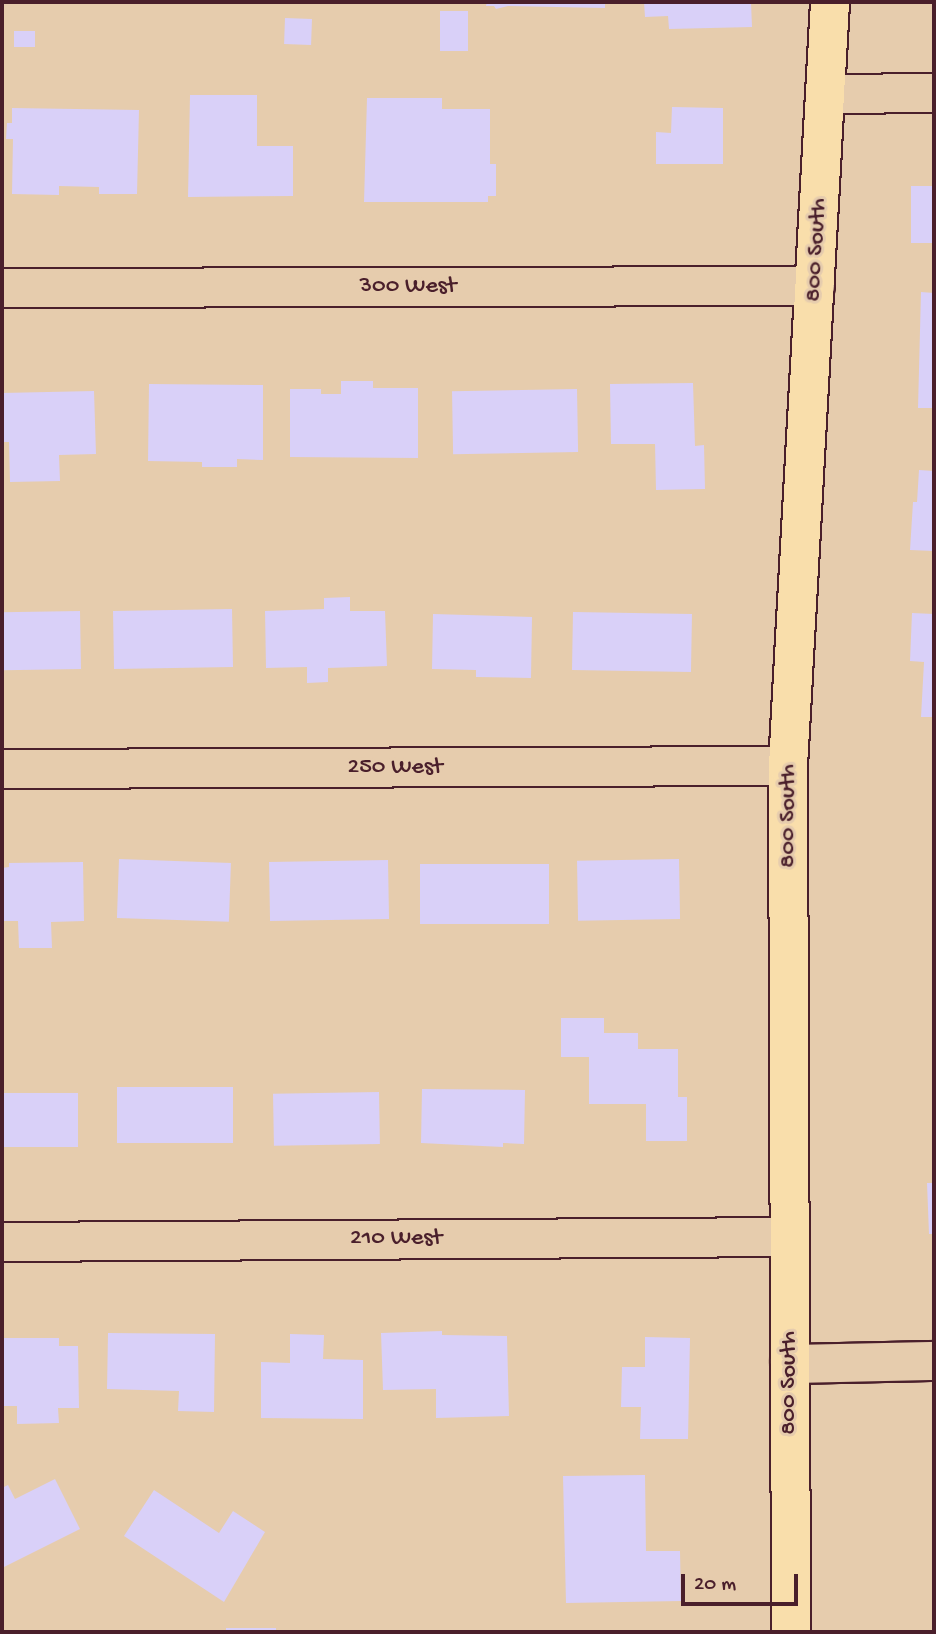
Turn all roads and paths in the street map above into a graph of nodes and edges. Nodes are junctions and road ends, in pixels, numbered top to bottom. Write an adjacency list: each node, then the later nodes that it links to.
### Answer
1 (830, 2): 3 (main road, 800 South)
2 (934, 93): 3 (street)
3 (827, 94): 4 (main road, 800 South)
4 (815, 286): 5 (street, 300 West); 6 (main road, 800 South)
5 (2, 288)
6 (788, 766): 7 (street, 250 West); 8 (main road, 800 South)
7 (2, 769)
8 (790, 1237): 9 (street, 210 West); 11 (main road, 800 South)
9 (2, 1242)
10 (934, 1361): 11 (street)
11 (790, 1364): 12 (main road, 800 South)
12 (791, 1632)

